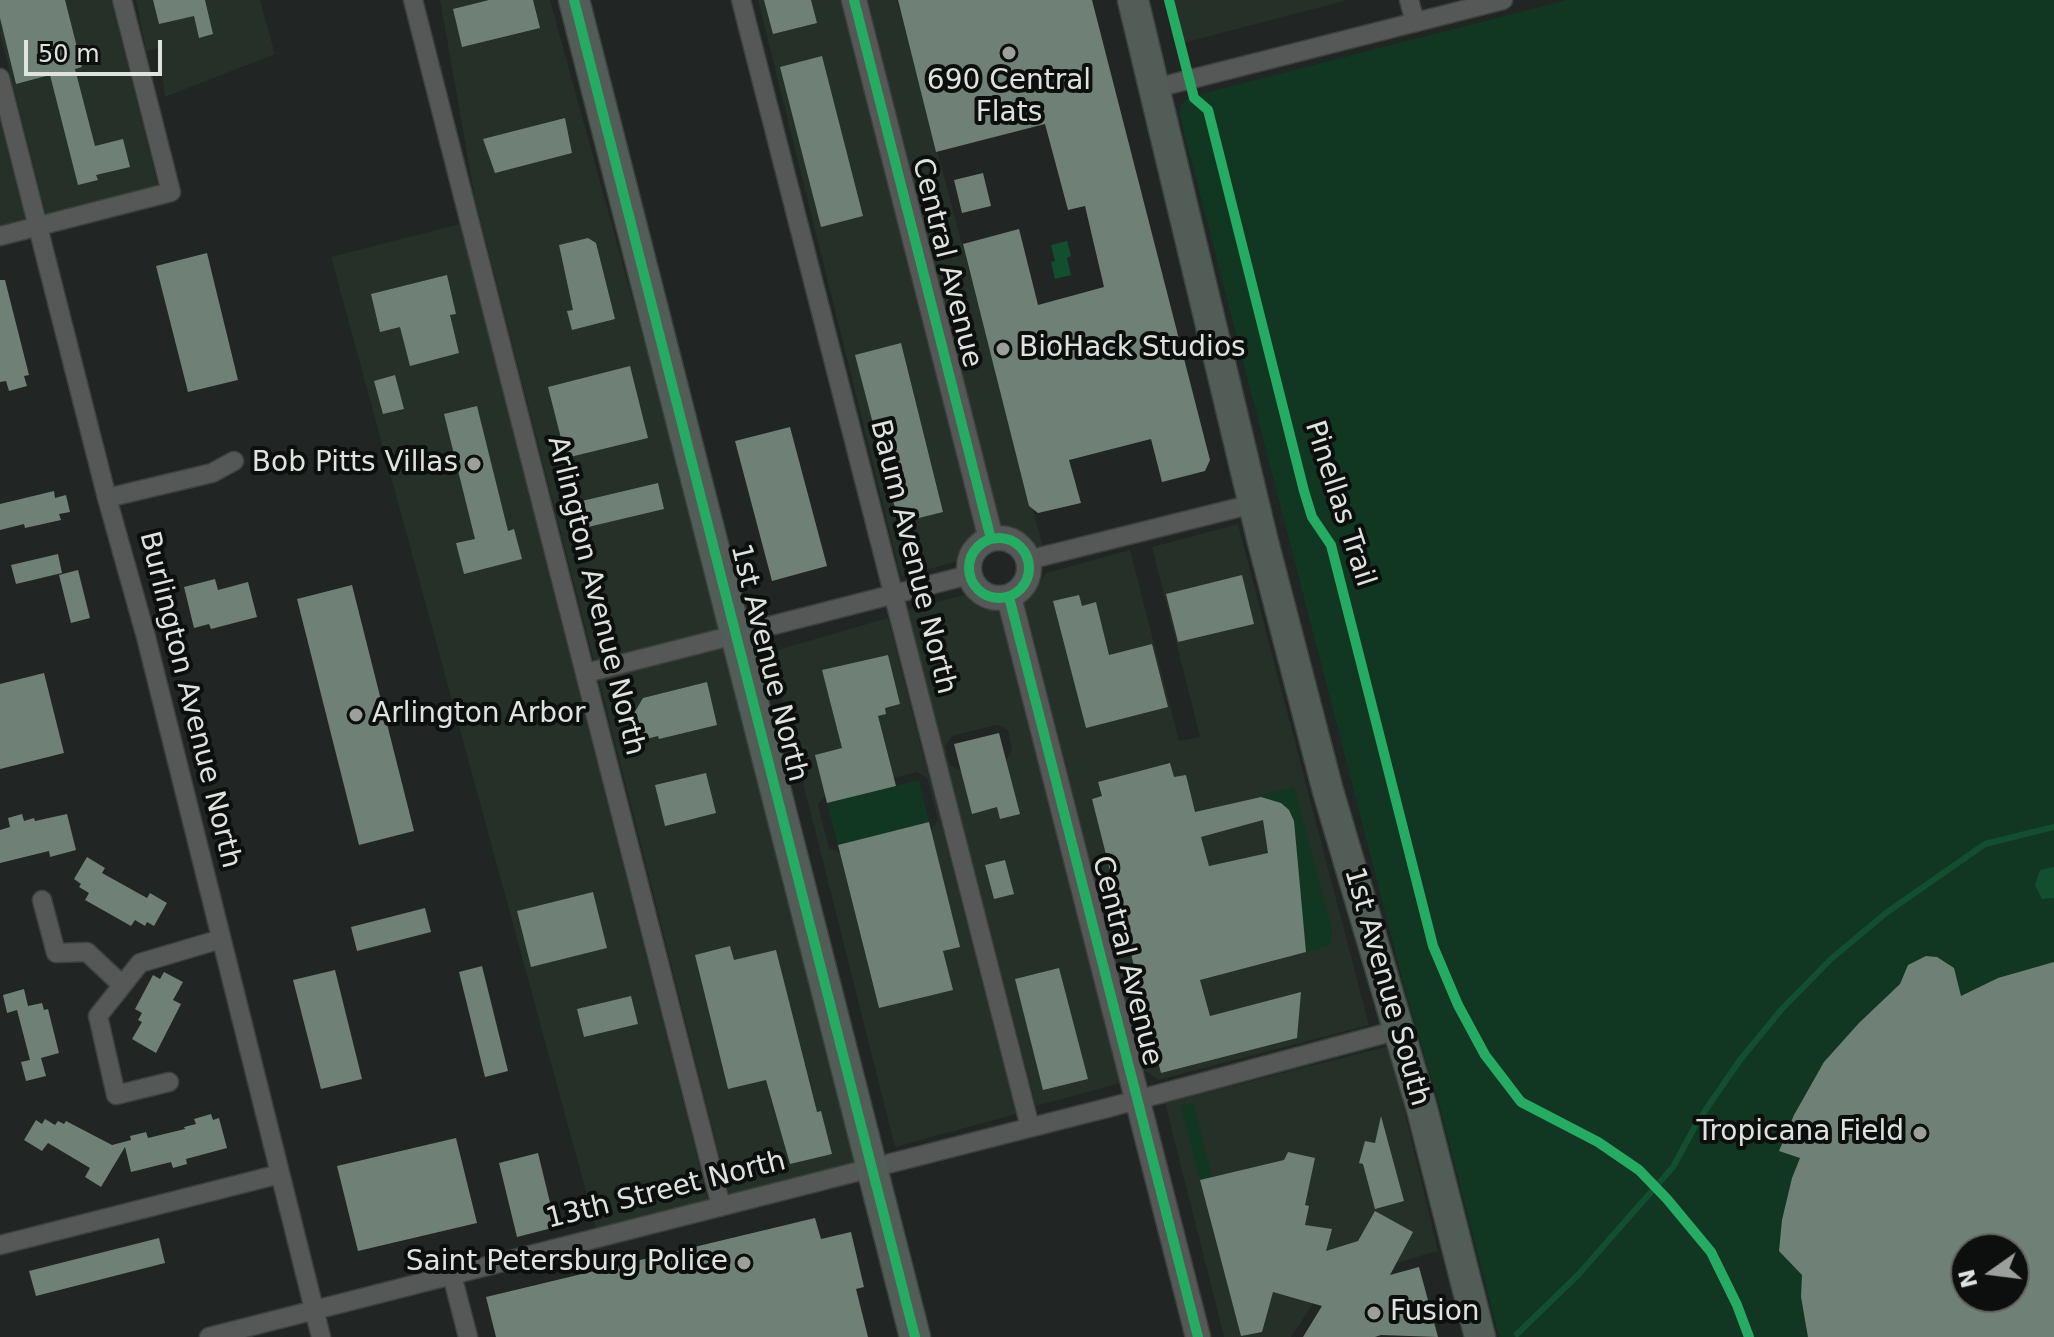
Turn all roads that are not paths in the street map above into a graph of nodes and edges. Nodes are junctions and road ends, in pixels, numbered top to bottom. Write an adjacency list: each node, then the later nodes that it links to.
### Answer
1 (122, 0): 12 (street)
2 (413, 0): 23 (street, Arlington Avenue North)
3 (574, 0): 22 (main road, 1st Avenue North)
4 (741, 0): 20 (street, Baum Avenue North)
5 (854, 0): 17 (street, Central Avenue)
6 (1133, 0): 11 (main road, 1st Avenue South)
7 (1409, 0): 9 (street)
8 (1503, 0): 9 (street)
9 (1415, 22): 11 (street)
10 (0, 78): 12 (street, Burlington Avenue North)
11 (1156, 88): 16 (main road, 1st Avenue South)
12 (38, 226): 13 (street); 15 (street, Burlington Avenue North)
13 (0, 236)
14 (234, 461): 15 (street)
15 (107, 498): 25 (street, Burlington Avenue North)
16 (1253, 504): 18 (street); 27 (main road, 1st Avenue South)
17 (991, 539): 18 (street); 19 (street)
18 (1028, 560): 21 (street)
19 (969, 575): 20 (street); 21 (street)
20 (893, 594): 22 (street); 30 (street, Baum Avenue North)
21 (1009, 597): 29 (street, Central Avenue)
22 (736, 634): 23 (street); 31 (main road, 1st Avenue North)
23 (586, 673): 33 (street, Arlington Avenue North)
24 (42, 900): 26 (street)
25 (221, 939): 26 (street); 32 (street, Burlington Avenue North)
26 (122, 985): 28 (street)
27 (1398, 1030): 29 (street, 13th Street North); 42 (main road, 1st Avenue South)
28 (169, 1082)
29 (1137, 1100): 30 (street, 13th Street North); 41 (street, Central Avenue)
30 (1030, 1127): 31 (street, 13th Street North)
31 (872, 1168): 33 (street, 13th Street North); 40 (main road, 1st Avenue North)
32 (280, 1174): 34 (street); 36 (street, Burlington Avenue North)
33 (721, 1206): 35 (street, 13th Street North)
34 (0, 1245)
35 (452, 1275): 36 (street, 13th Street North); 39 (street)
36 (315, 1310): 37 (street, 13th Street North); 38 (street, Burlington Avenue North)
37 (209, 1337)
38 (321, 1337)
39 (468, 1337)
40 (915, 1337)
41 (1198, 1337)
42 (1480, 1337)

